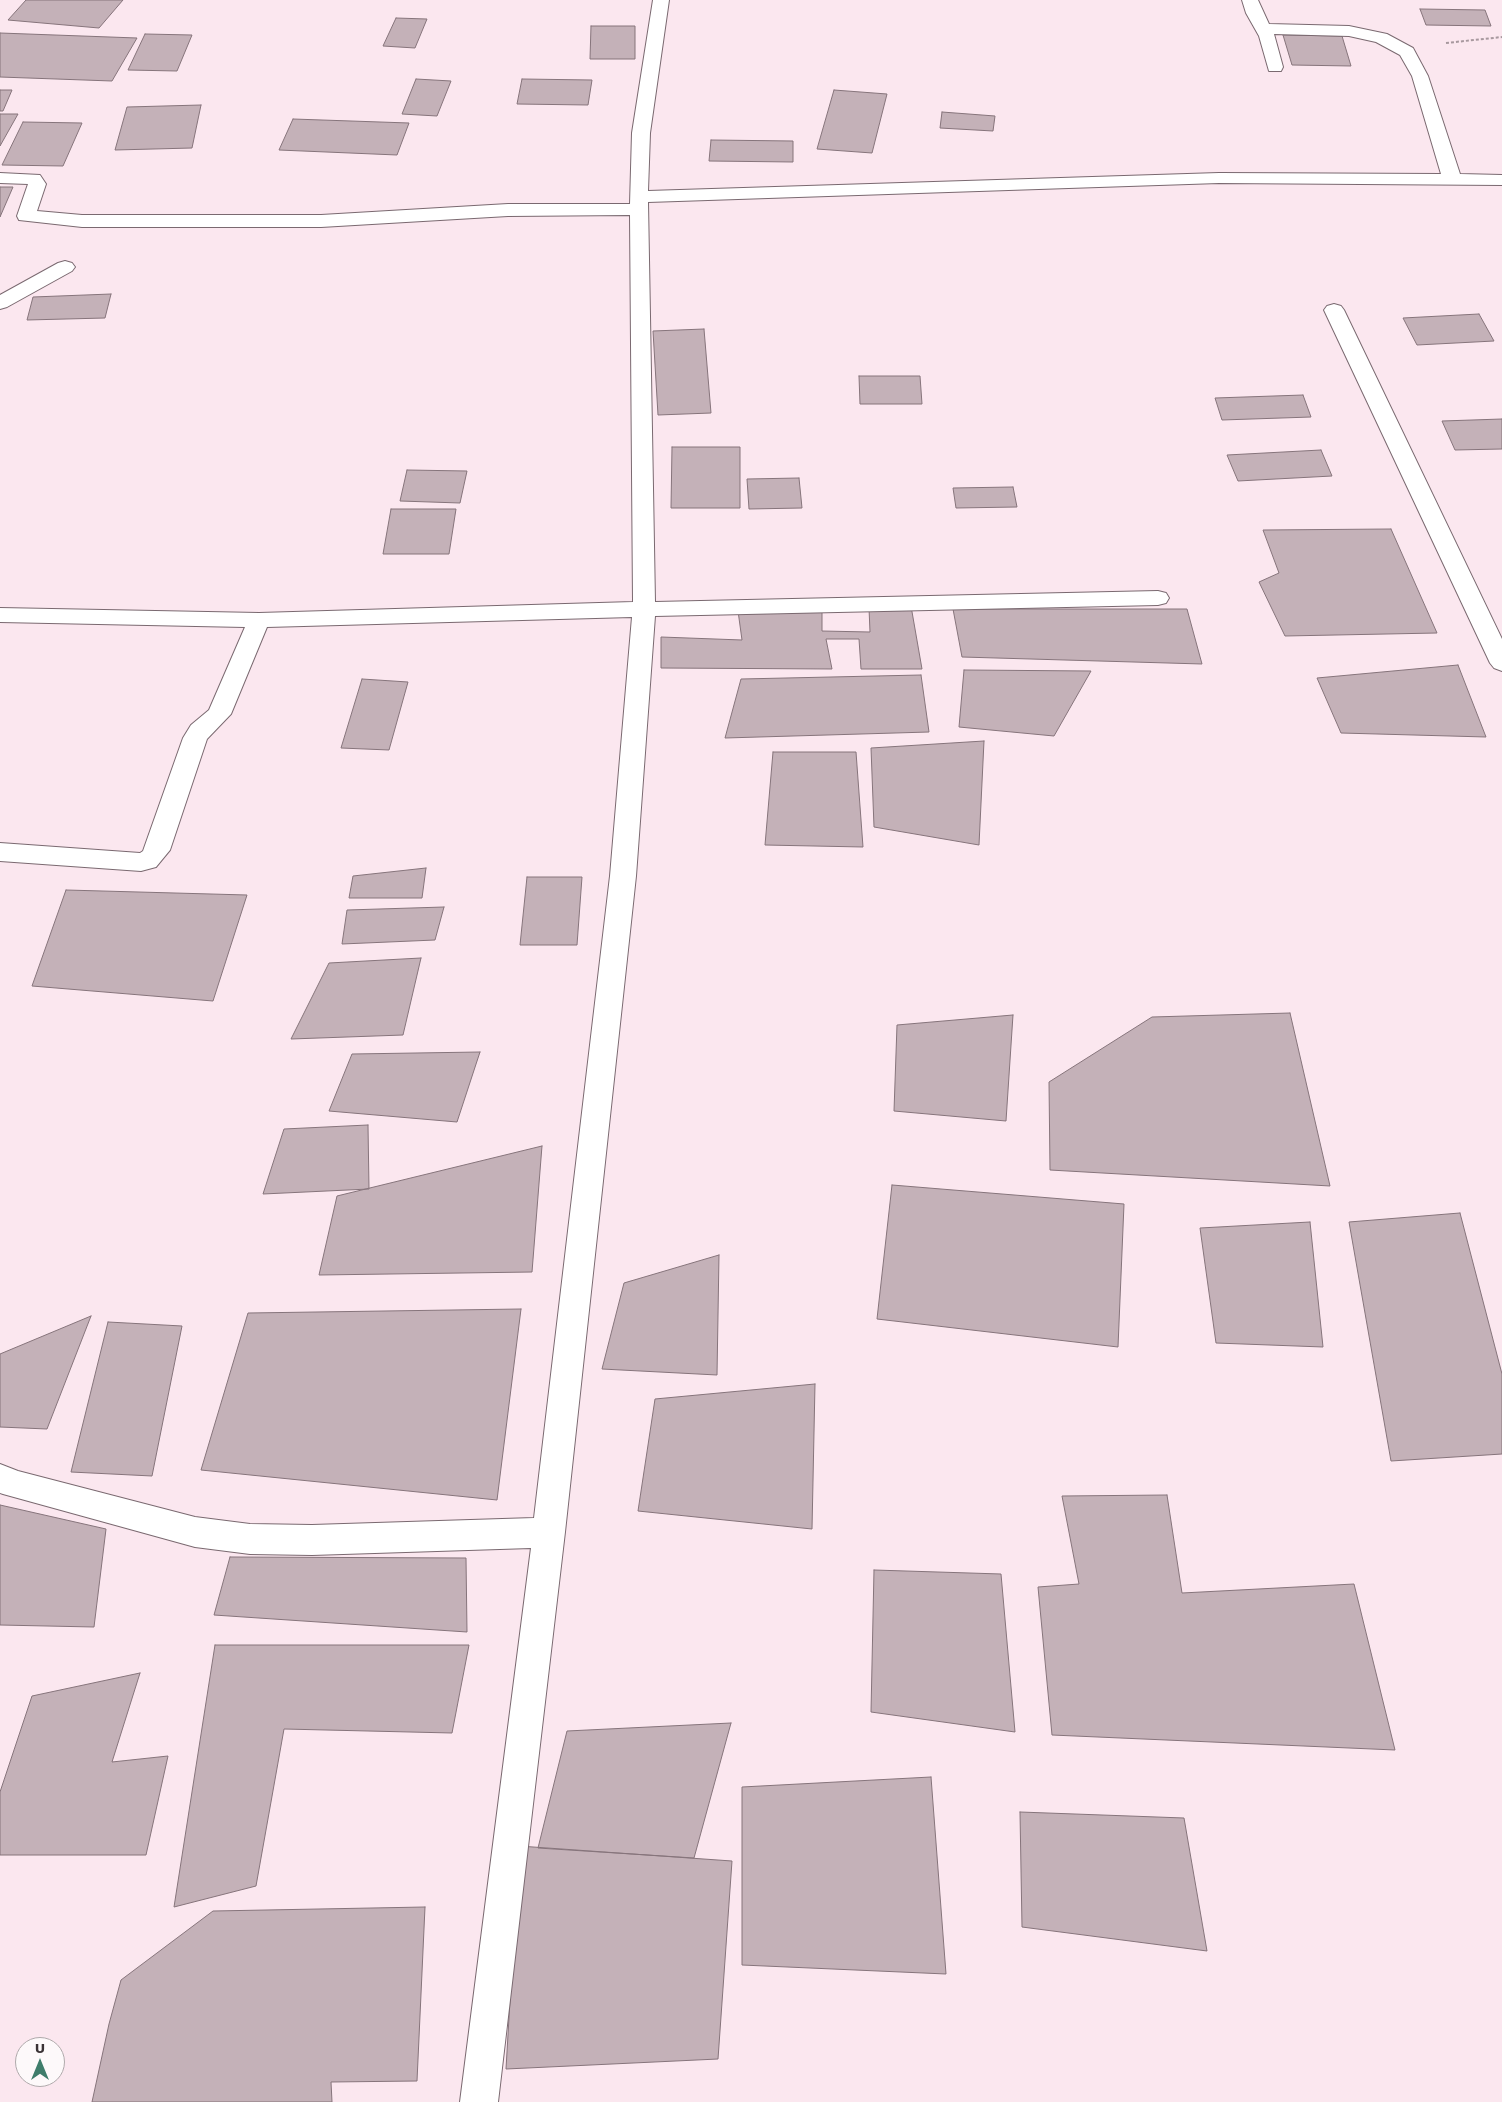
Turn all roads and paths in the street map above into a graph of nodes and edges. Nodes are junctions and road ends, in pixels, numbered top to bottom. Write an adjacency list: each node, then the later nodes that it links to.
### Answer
1 (660, 0): 10 (street)
2 (1250, 0): 3 (street)
3 (1263, 29): 5 (street); 6 (street)
4 (1502, 37): 5 (path)
5 (1407, 52): 8 (street)
6 (1275, 67)
7 (0, 178): 10 (street)
8 (1452, 179): 9 (street); 10 (street)
9 (1502, 180)
10 (639, 203): 15 (street)
11 (65, 267): 12 (street)
12 (0, 303)
13 (1334, 310): 18 (street)
14 (1158, 598): 15 (street)
15 (644, 609): 17 (street); 21 (street)
16 (0, 615): 17 (street)
17 (259, 620): 19 (street)
18 (1502, 663)
19 (0, 852)
20 (0, 1478): 21 (street)
21 (549, 1532): 22 (street)
22 (479, 2102)

